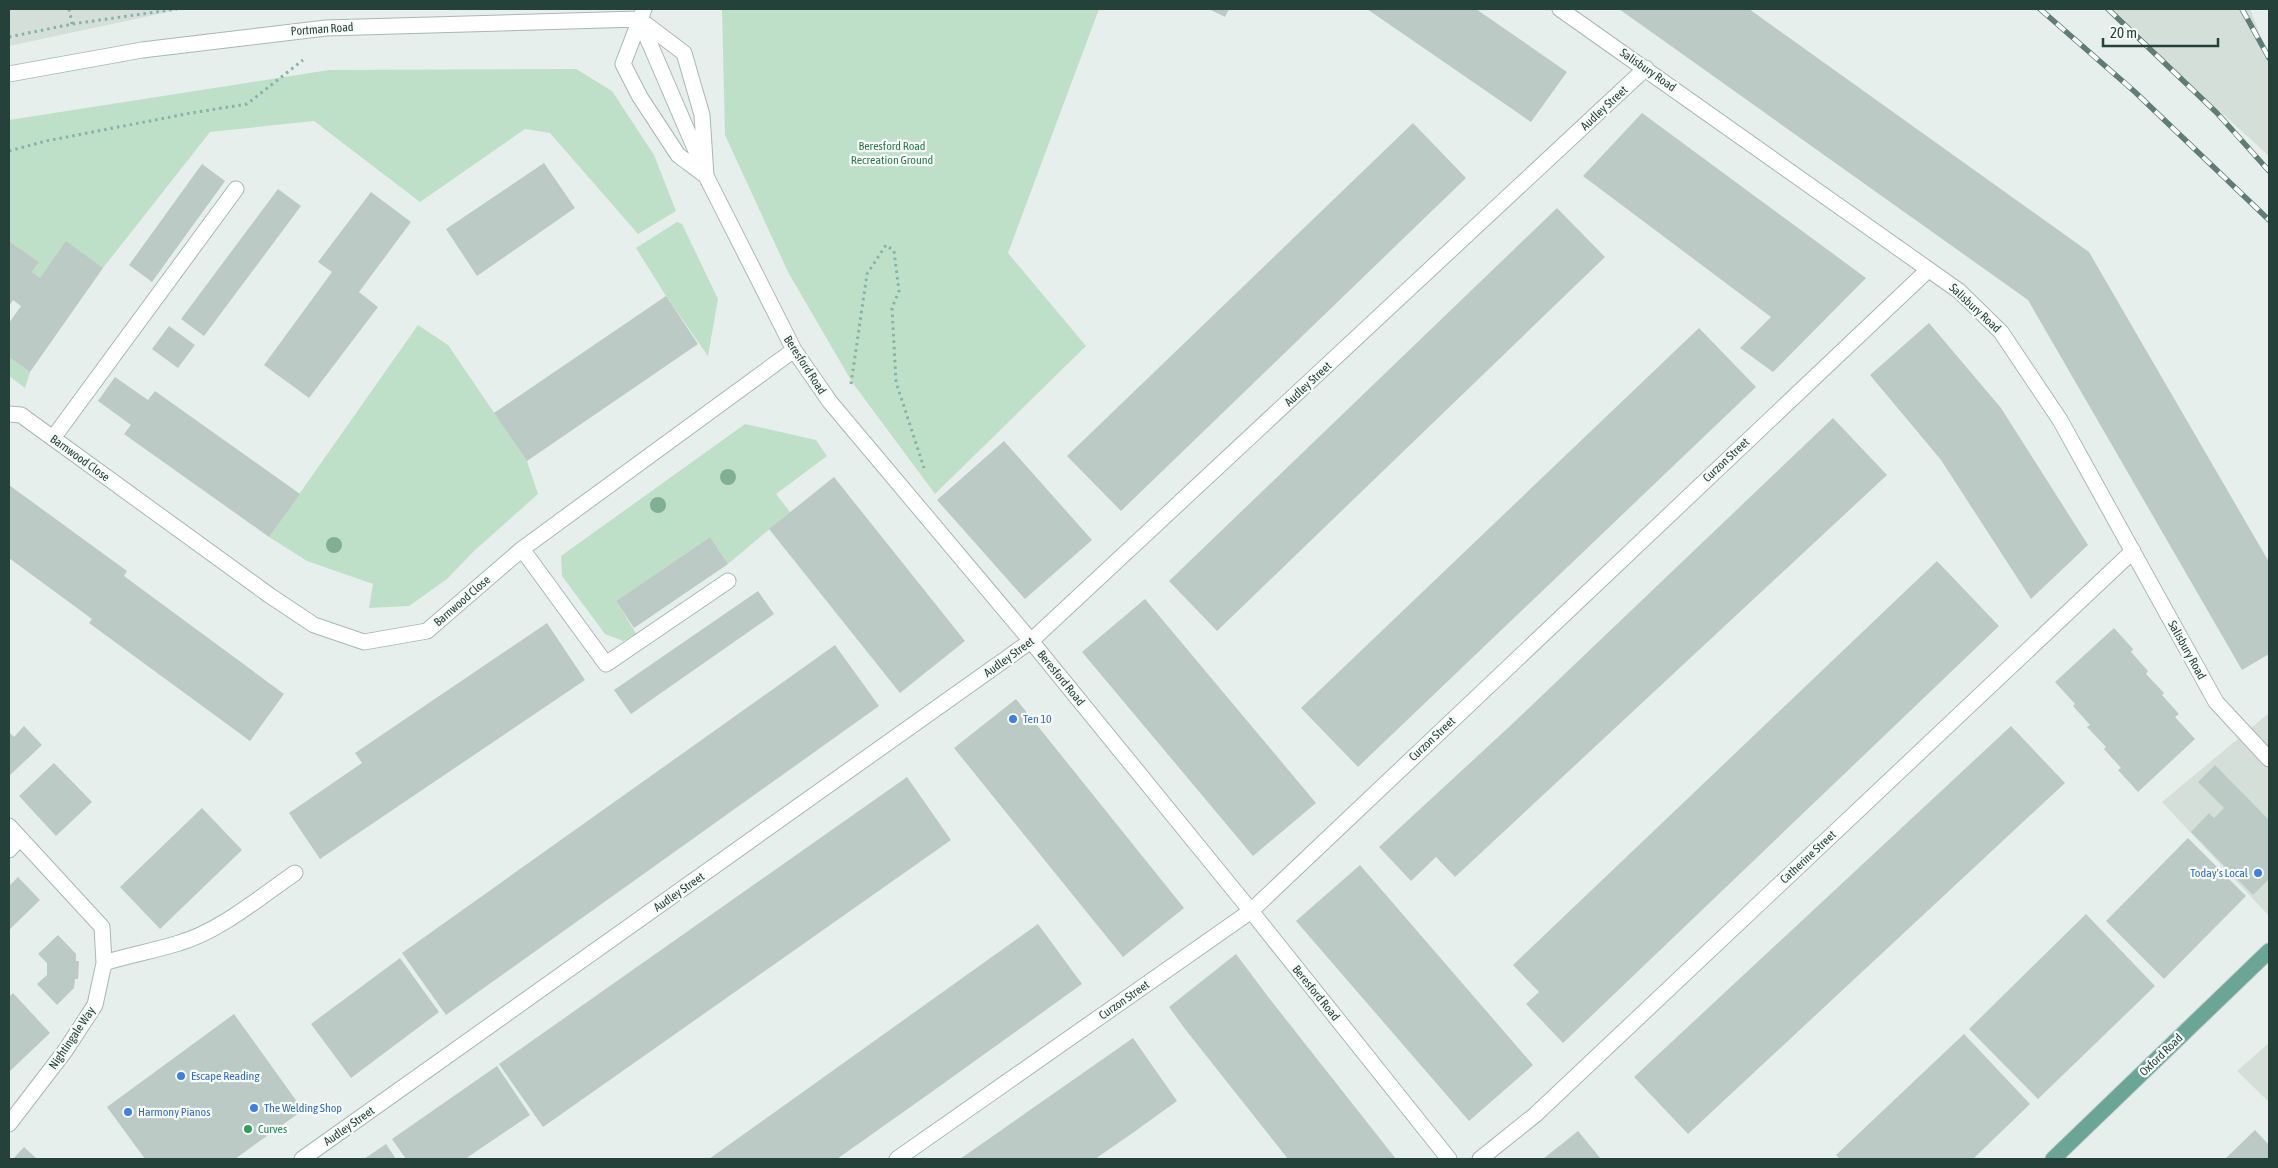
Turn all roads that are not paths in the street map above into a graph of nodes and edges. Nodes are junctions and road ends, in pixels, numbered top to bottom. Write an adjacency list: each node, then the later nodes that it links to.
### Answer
1 (1560, 9): 3 (street, Salisbury Road)
2 (642, 14): 4 (street, Portman Road); 5 (street); 5 (street, Beresford Road); 5 (street, Beresford Road)
3 (1646, 68): 7 (street, Salisbury Road); 14 (street, Audley Street)
4 (9, 74)
5 (706, 176): 8 (street, Beresford Road)
6 (236, 190): 10 (street)
7 (1928, 270): 12 (street, Salisbury Road); 20 (street, Curzon Street)
8 (794, 350): 11 (street, Barnwood Close); 14 (street, Beresford Road)
9 (9, 414): 10 (street, Barnwood Close)
10 (52, 438): 11 (street, Barnwood Close)
11 (522, 549): 13 (street)
12 (2133, 551): 15 (street, Salisbury Road); 27 (street, Catherine Street)
13 (728, 581)
14 (1032, 642): 20 (street, Beresford Road); 24 (street, Audley Street)
15 (2269, 759)
16 (9, 826): 17 (street, Nightingale Way)
17 (20, 838): 18 (street); 22 (street, Nightingale Way)
18 (9, 850)
19 (295, 873): 22 (street)
20 (1251, 911): 25 (street, Curzon Street); 26 (street, Beresford Road)
21 (2269, 951): 28 (main road, Oxford Road)
22 (104, 963): 23 (street, Nightingale Way)
23 (9, 1124)
24 (302, 1159)
25 (897, 1159)
26 (1449, 1159)
27 (1480, 1159)
28 (2053, 1159)

